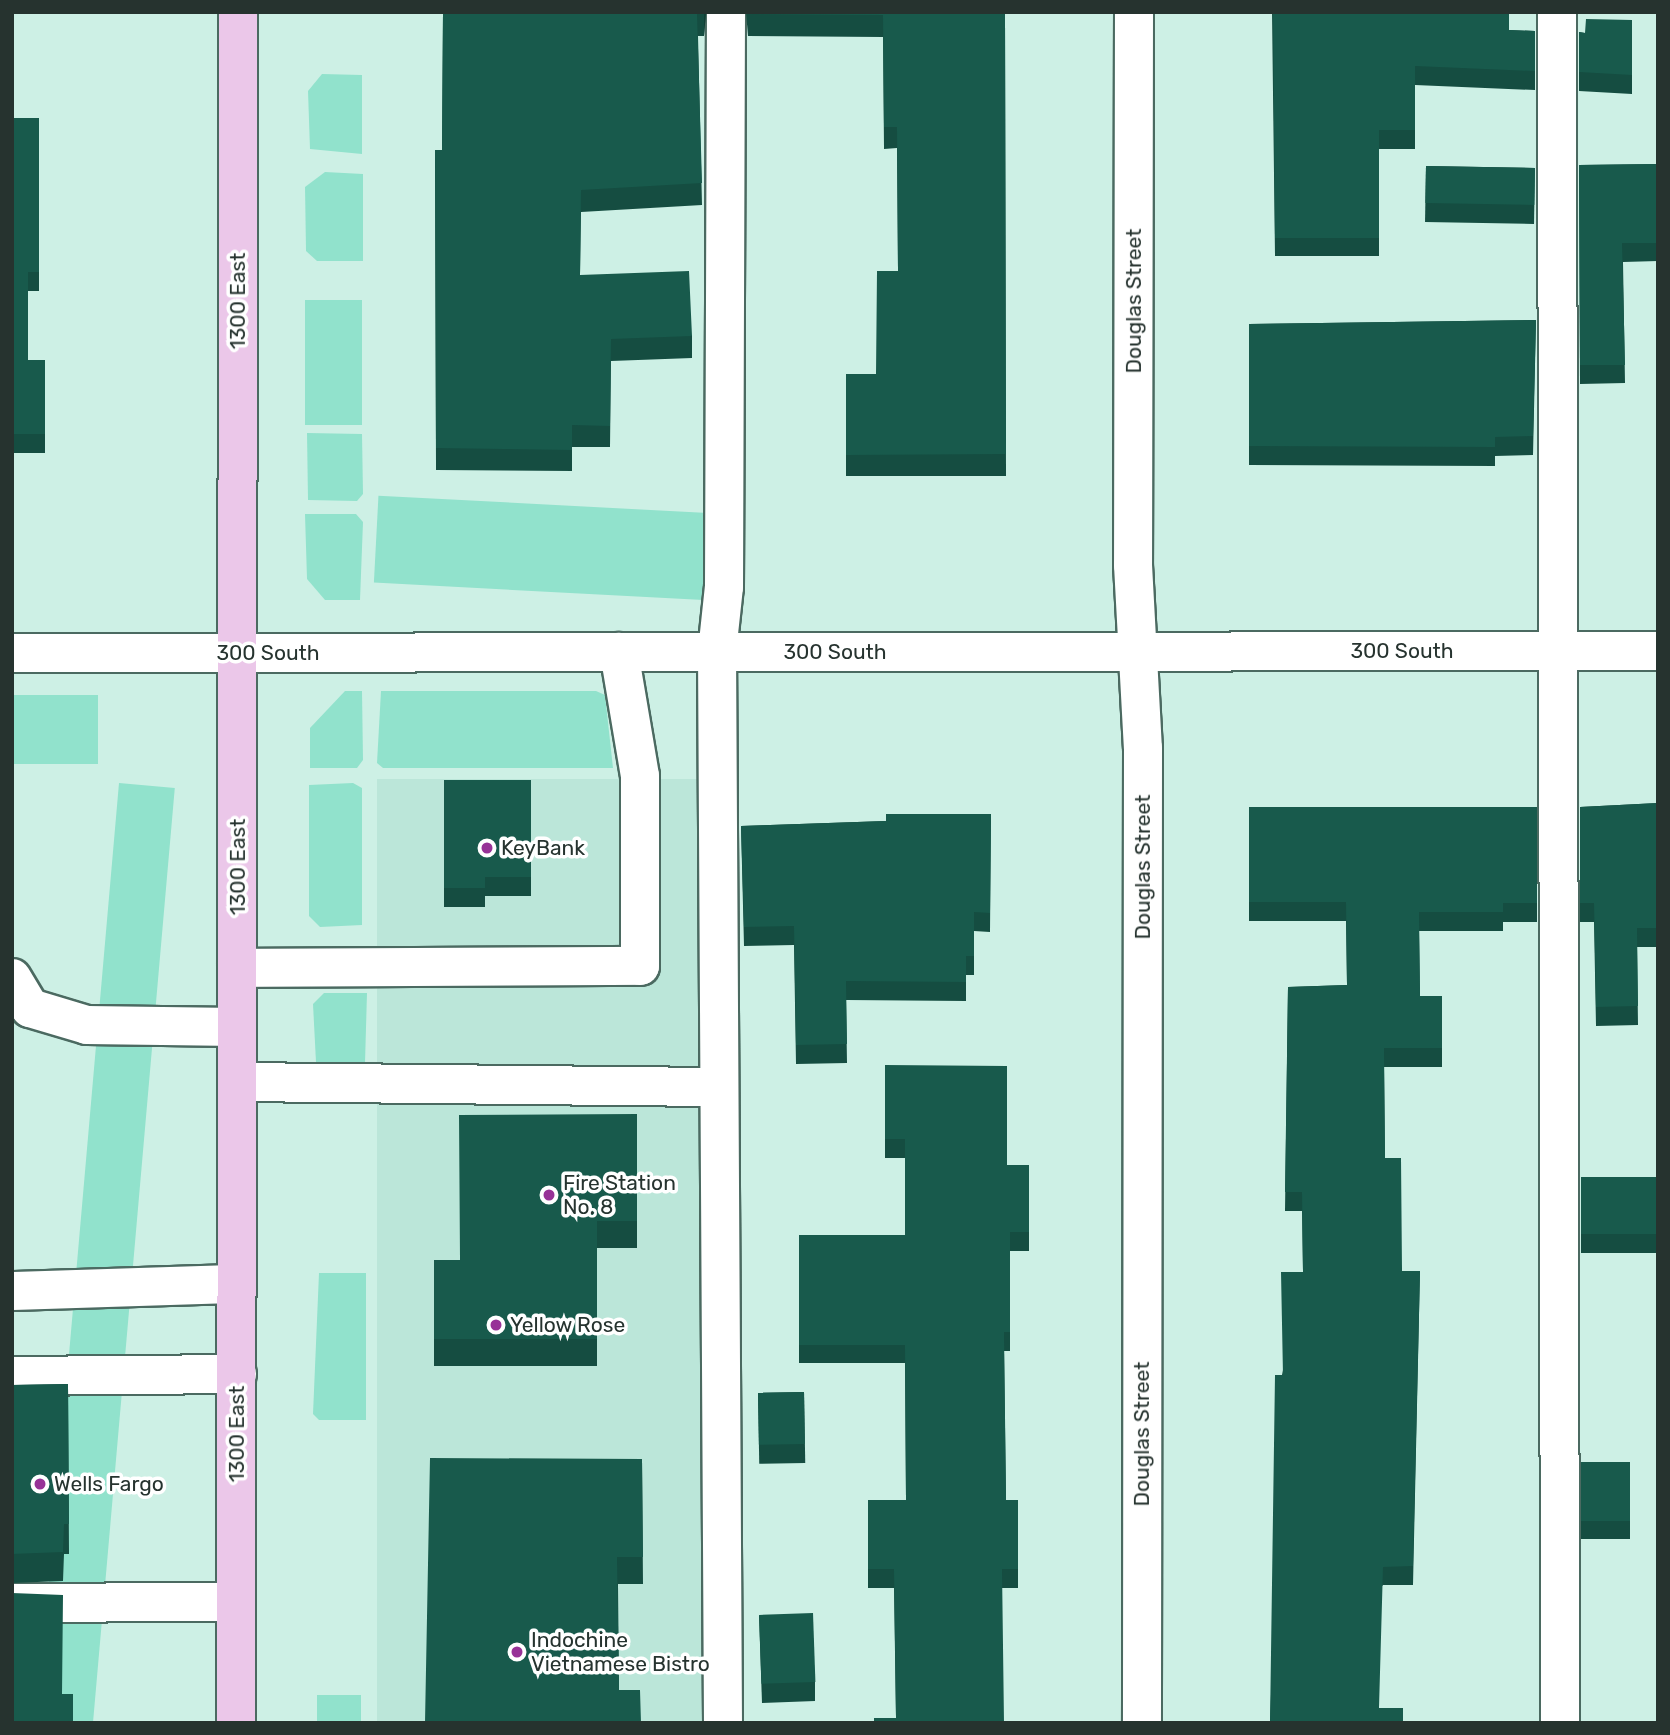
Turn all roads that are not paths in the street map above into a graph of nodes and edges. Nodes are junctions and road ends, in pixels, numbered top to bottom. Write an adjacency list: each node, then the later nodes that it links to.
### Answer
1 (238, 12): 11 (main road, 1300 East)
2 (726, 12): 7 (street)
3 (1134, 12): 8 (street, Douglas Street)
4 (1557, 12): 9 (street)
5 (1658, 651): 9 (street, 300 South)
6 (619, 652): 7 (street, 300 South); 11 (street, 300 South); 12 (street)
7 (717, 652): 8 (street, 300 South); 16 (street)
8 (1138, 652): 9 (street, 300 South); 25 (street, Douglas Street)
9 (1560, 652): 26 (street)
10 (12, 653): 11 (street, 300 South)
11 (240, 653): 12 (main road, 1300 East)
12 (237, 968): 14 (main road, 1300 East)
13 (12, 978): 14 (street)
14 (237, 1027): 15 (main road, 1300 East)
15 (237, 1082): 16 (street); 17 (main road, 1300 East)
16 (719, 1087): 24 (street)
17 (237, 1284): 18 (street); 19 (main road, 1300 East)
18 (12, 1291)
19 (237, 1374): 20 (street); 21 (main road, 1300 East)
20 (12, 1376)
21 (236, 1602): 22 (street); 23 (main road, 1300 East)
22 (12, 1603)
23 (236, 1723)
24 (723, 1723)
25 (1142, 1723)
26 (1560, 1723)

